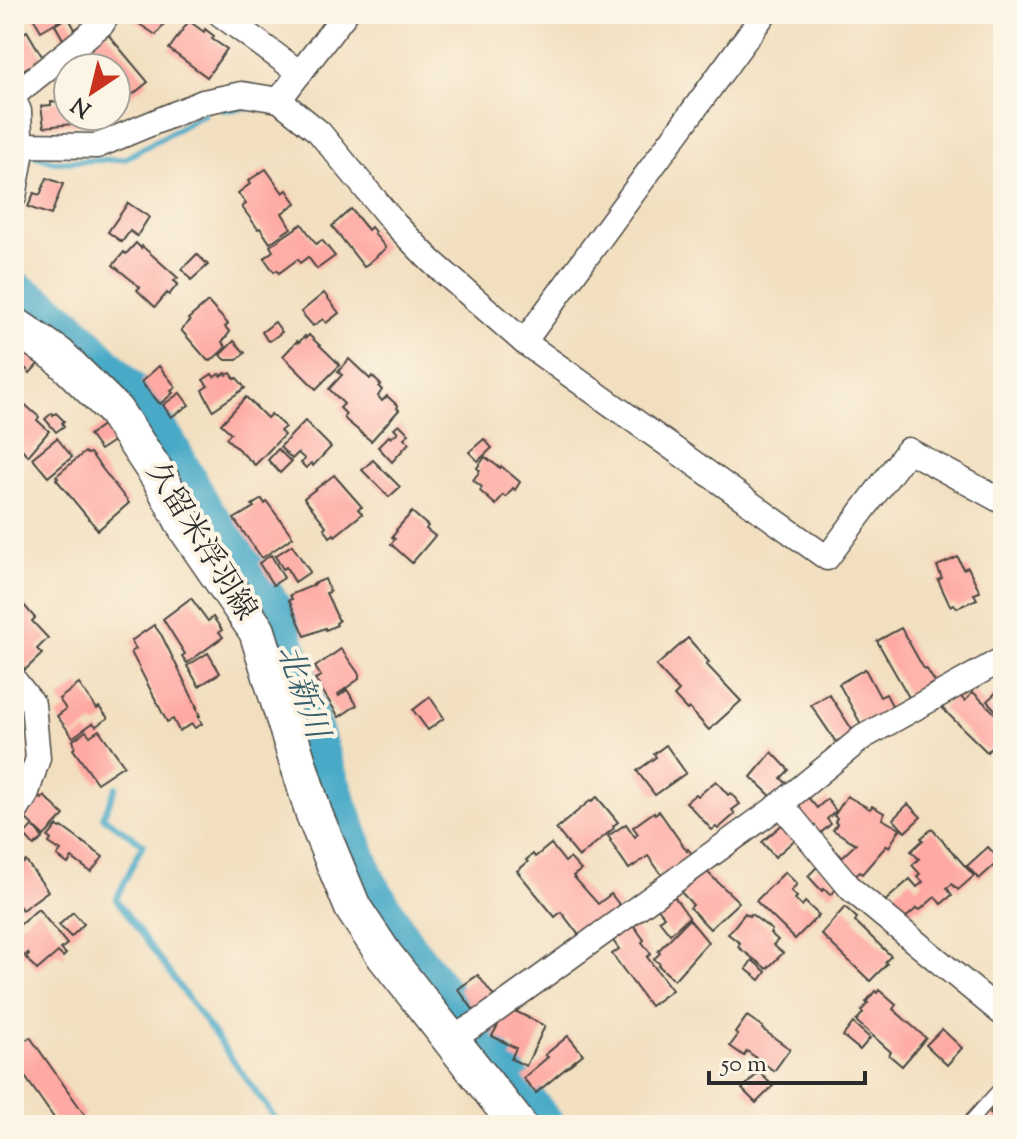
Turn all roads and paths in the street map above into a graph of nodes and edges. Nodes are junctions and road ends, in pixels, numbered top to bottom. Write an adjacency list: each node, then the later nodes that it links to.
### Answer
1 (108, 14): 6 (street)
2 (220, 14): 5 (street)
3 (345, 14): 5 (street)
4 (764, 14): 11 (street)
5 (300, 73): 7 (street)
6 (14, 98): 8 (street)
7 (279, 100): 8 (street); 11 (street)
8 (20, 158): 9 (street)
9 (14, 197)
10 (14, 325): 18 (main road, 久留米浮羽線)
11 (524, 342): 12 (street)
12 (1003, 502)
13 (1003, 659): 15 (street)
14 (14, 680): 16 (street)
15 (781, 804): 17 (street); 18 (street)
16 (14, 814)
17 (1003, 1014)
18 (463, 1032): 20 (main road, 久留米浮羽線)
19 (1003, 1085): 21 (lane)
20 (518, 1125)
21 (967, 1125)

